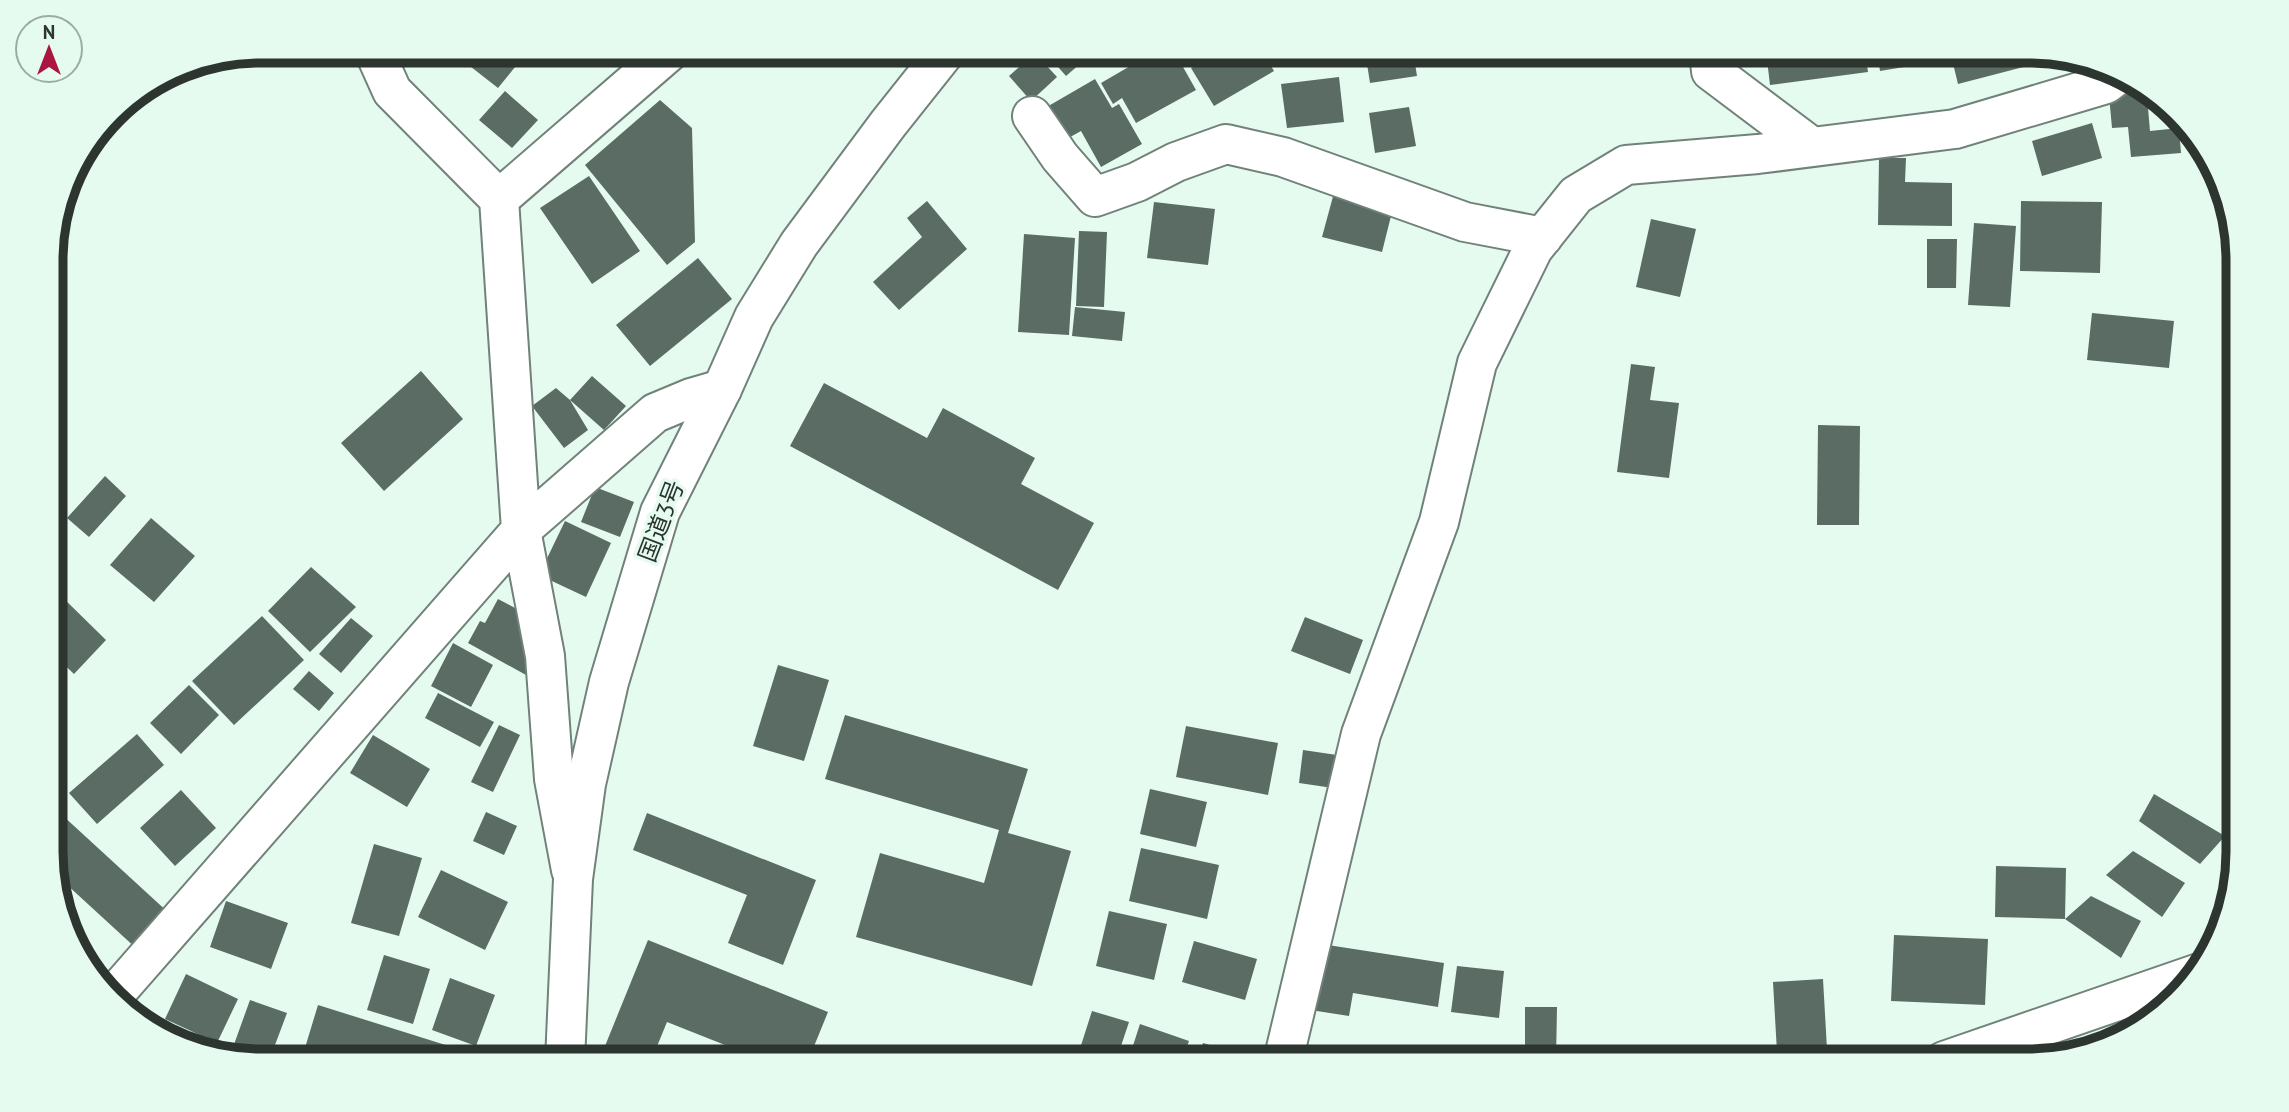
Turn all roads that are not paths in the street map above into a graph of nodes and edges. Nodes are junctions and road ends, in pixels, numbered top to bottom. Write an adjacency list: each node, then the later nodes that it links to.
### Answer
1 (379, 63): 8 (main road)
2 (656, 63): 8 (main road)
3 (936, 63): 10 (main road, 国道3号)
4 (1711, 63): 7 (main road)
5 (2110, 81): 7 (main road)
6 (1032, 116): 9 (main road)
7 (1812, 147): 9 (main road)
8 (499, 199): 11 (main road)
9 (1543, 237): 16 (main road)
10 (722, 389): 11 (main road); 12 (main road, 国道3号)
11 (521, 530): 12 (main road); 14 (main road)
12 (573, 879): 15 (main road, 国道3号)
13 (2179, 978): 17 (main road)
14 (119, 989)
15 (566, 1049)
16 (1286, 1049)
17 (1978, 1049)

